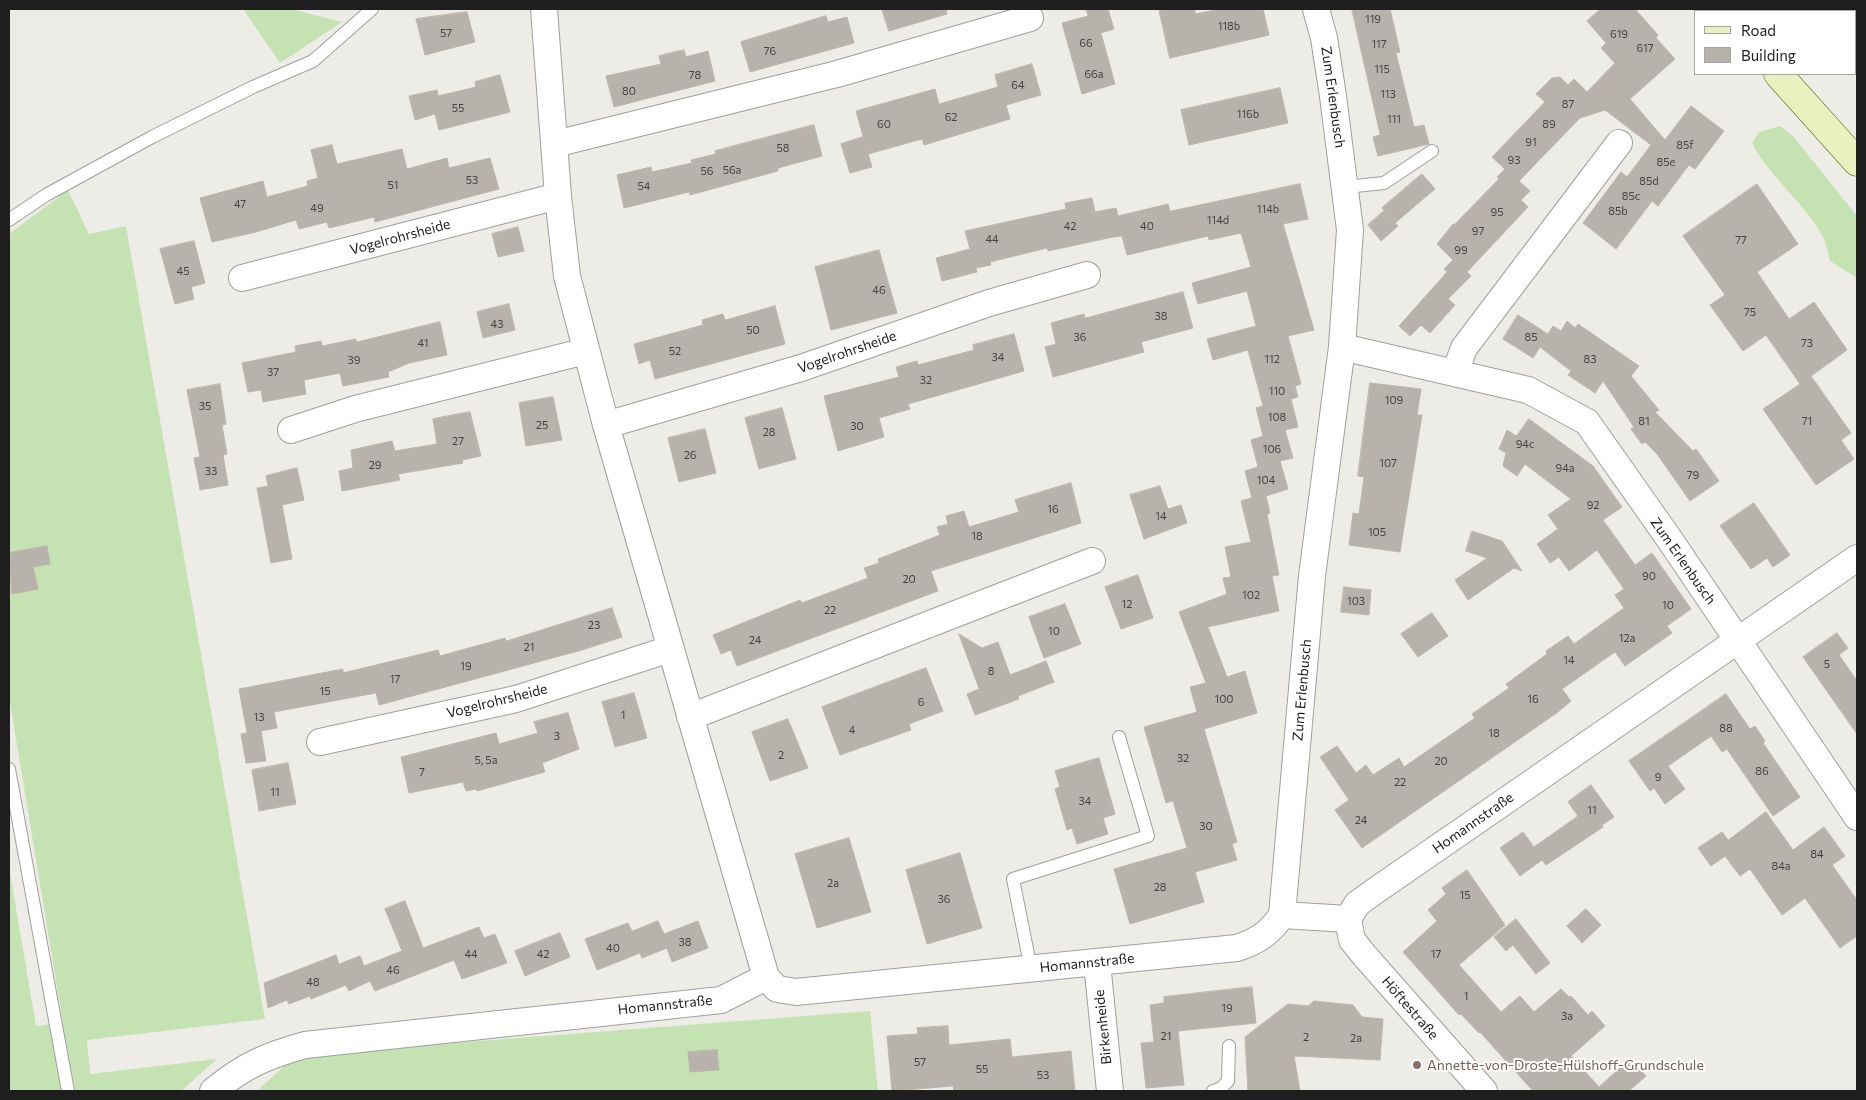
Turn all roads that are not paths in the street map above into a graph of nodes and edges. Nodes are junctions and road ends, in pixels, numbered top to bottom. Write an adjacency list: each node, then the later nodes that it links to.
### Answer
1 (372, 9): 12 (lane)
2 (544, 9): 7 (street)
3 (1316, 9): 10 (street, Zum Erlenbusch)
4 (1030, 18): 7 (street)
5 (1779, 75): 9 (main road)
6 (1619, 143): 17 (street)
7 (555, 144): 11 (street)
8 (1432, 151): 10 (lane)
9 (1857, 162)
10 (1346, 187): 15 (street, Zum Erlenbusch)
11 (558, 196): 14 (street, Vogelrohrsheide); 16 (street)
12 (9, 220)
13 (1087, 275): 18 (street, Vogelrohrsheide)
14 (242, 278)
15 (1342, 347): 17 (street, Zum Erlenbusch); 29 (street, Zum Erlenbusch)
16 (586, 351): 18 (street); 19 (street)
17 (1455, 373): 22 (street, Zum Erlenbusch)
18 (606, 425): 23 (street)
19 (291, 430)
20 (1857, 558): 22 (street, Homannstraße)
21 (1092, 561): 24 (street)
22 (1738, 640): 28 (street, Zum Erlenbusch); 30 (street, Homannstraße)
23 (670, 649): 24 (street); 26 (street, Vogelrohrsheide)
24 (690, 716): 33 (street)
25 (1119, 737): 32 (lane)
26 (320, 742)
27 (9, 769): 35 (lane)
28 (1857, 817)
29 (1282, 914): 30 (street); 31 (street, Homannstraße)
30 (1348, 919): 39 (street, Höftestraße)
31 (1097, 962): 32 (street, Homannstraße); 37 (street, Birkenheide)
32 (1031, 969): 33 (street, Homannstraße)
33 (766, 976): 36 (street, Homannstraße)
34 (1229, 1046): 38 (lane)
35 (68, 1091)
36 (213, 1091)
37 (1110, 1091)
38 (1213, 1091)
39 (1484, 1091)

